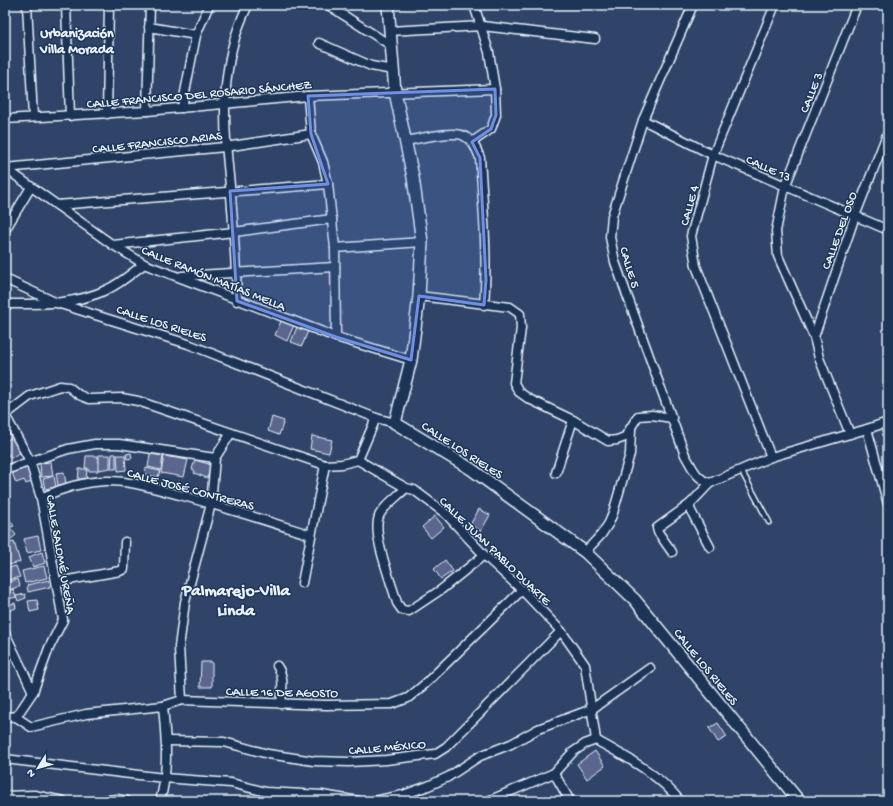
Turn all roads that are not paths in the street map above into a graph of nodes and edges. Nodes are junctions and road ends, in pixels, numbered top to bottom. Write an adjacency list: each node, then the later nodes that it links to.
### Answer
1 (27, 5): 29 (street)
2 (66, 5): 28 (street)
3 (109, 5): 27 (street)
4 (150, 5): 14 (street)
5 (209, 5): 16 (street)
6 (248, 5): 24 (street)
7 (328, 5): 19 (street)
8 (388, 5): 15 (street)
9 (474, 5): 13 (street)
10 (693, 5): 31 (street, CALLE 5)
11 (775, 5): 37 (street, CALLE 4)
12 (857, 5): 41 (street, CALLE 3)
13 (482, 26): 15 (street); 17 (street); 21 (street)
14 (149, 27): 16 (street); 26 (street)
15 (389, 31): 19 (street)
16 (196, 35): 25 (street)
17 (595, 39)
18 (319, 43): 20 (street)
19 (390, 45): 20 (street)
20 (393, 70): 22 (street)
21 (495, 89): 22 (street, CALLE FRANCISCO DEL ROSARIO SÁNCHEZ); 35 (street)
22 (395, 92): 23 (street, CALLE FRANCISCO DEL ROSARIO SÁNCHEZ); 34 (street)
23 (308, 96): 24 (street, CALLE FRANCISCO DEL ROSARIO SÁNCHEZ); 33 (street)
24 (225, 104): 25 (street, CALLE FRANCISCO DEL ROSARIO SÁNCHEZ); 36 (street)
25 (182, 108): 26 (street, CALLE FRANCISCO DEL ROSARIO SÁNCHEZ)
26 (147, 111): 27 (street, CALLE FRANCISCO DEL ROSARIO SÁNCHEZ)
27 (107, 114): 28 (street, CALLE FRANCISCO DEL ROSARIO SÁNCHEZ)
28 (70, 116): 29 (street, CALLE FRANCISCO DEL ROSARIO SÁNCHEZ)
29 (33, 117): 30 (street, CALLE FRANCISCO DEL ROSARIO SÁNCHEZ)
30 (5, 119)
31 (643, 120): 37 (street, CALLE 13); 67 (street, CALLE 5)
32 (888, 132): 44 (street, CALLE DEL OSO)
33 (311, 134): 36 (street, CALLE FRANCISCO ARIAS); 39 (street)
34 (405, 141): 35 (street); 49 (street)
35 (472, 142): 61 (street)
36 (225, 147): 38 (street, CALLE FRANCISCO ARIAS); 42 (street)
37 (714, 155): 41 (street, CALLE 13); 75 (street, CALLE 4)
38 (5, 168): 40 (street, CALLE RAMÓN MATÍAS MELLA)
39 (328, 184): 42 (street); 45 (street)
40 (31, 187): 43 (street, CALLE RAMÓN MATÍAS MELLA); 46 (street)
41 (785, 187): 44 (street, CALLE 13); 63 (street, CALLE 3)
42 (230, 191): 43 (street); 48 (street)
43 (57, 205): 50 (street, CALLE RAMÓN MATÍAS MELLA)
44 (855, 216): 47 (street, CALLE 13); 63 (street, CALLE DEL OSO)
45 (332, 219): 48 (street); 51 (street)
46 (5, 230)
47 (888, 230)
48 (234, 232): 50 (street); 54 (street)
49 (422, 242): 51 (street); 57 (street)
50 (113, 244): 52 (street, CALLE RAMÓN MATÍAS MELLA)
51 (335, 248): 53 (street)
52 (144, 264): 55 (street, CALLE RAMÓN MATÍAS MELLA); 59 (street)
53 (335, 268): 54 (street); 62 (street)
54 (236, 273): 55 (street); 58 (street)
55 (178, 276): 58 (street, CALLE RAMÓN MATÍAS MELLA)
56 (5, 279): 59 (street, CALLE LOS RIELES)
57 (419, 296): 61 (street); 64 (street)
58 (237, 301): 62 (street, CALLE RAMÓN MATÍAS MELLA)
59 (57, 303): 60 (street); 66 (street, CALLE LOS RIELES)
60 (5, 304)
61 (484, 305): 68 (street)
62 (336, 337): 64 (street, CALLE RAMÓN MATÍAS MELLA)
63 (814, 337): 74 (street, CALLE 3)
64 (411, 360): 70 (street)
65 (5, 415): 73 (street); 78 (street, CALLE SALOMÉ UREÑA)
66 (376, 418): 70 (street, CALLE LOS RIELES); 77 (street)
67 (672, 418): 71 (street); 83 (street, CALLE 5)
68 (573, 420): 71 (street); 82 (street)
69 (888, 422): 72 (street)
70 (395, 423): 93 (street, CALLE LOS RIELES)
71 (630, 429): 93 (street)
72 (867, 430): 74 (street); 88 (street)
73 (231, 432): 76 (street); 79 (street)
74 (850, 434): 75 (street)
75 (771, 457): 81 (street)
76 (215, 458): 78 (street); 86 (street)
77 (358, 460): 79 (street); 84 (street, CALLE JUAN PABLO DUARTE)
78 (30, 461): 80 (street); 85 (street, CALLE SALOMÉ UREÑA)
79 (325, 465): 90 (street)
80 (5, 470)
81 (740, 470): 83 (street); 89 (lane)
82 (556, 473)
83 (710, 483): 87 (street)
84 (406, 488): 95 (street, CALLE JUAN PABLO DUARTE); 95 (street)
85 (41, 498): 86 (street, CALLE JOSÉ CONTRERAS); 96 (street, CALLE SALOMÉ UREÑA)
86 (211, 504): 90 (street, CALLE JOSÉ CONTRERAS); 104 (street)
87 (690, 504): 92 (street); 94 (street)
88 (888, 504)
89 (769, 522)
90 (311, 535): 97 (street)
91 (125, 542): 96 (street)
92 (710, 547)
93 (585, 552): 125 (street, CALLE LOS RIELES)
94 (672, 552)
95 (484, 556): 98 (street, CALLE JUAN PABLO DUARTE)
96 (57, 582): 103 (street, CALLE SALOMÉ UREÑA)
97 (302, 583)
98 (522, 590): 99 (street, CALLE JUAN PABLO DUARTE); 105 (street, CALLE 16 DE AGOSTO)
99 (562, 631): 107 (street, CALLE JUAN PABLO DUARTE); 111 (street, CALLE MÉXICO)
100 (5, 633): 103 (street)
101 (277, 666): 105 (street)
102 (650, 668): 107 (street)
103 (33, 692): 109 (street, CALLE SALOMÉ UREÑA)
104 (182, 700): 105 (street, CALLE 16 DE AGOSTO); 106 (street, CALLE 16 DE AGOSTO)
105 (281, 704)
106 (163, 706): 109 (street, CALLE 16 DE AGOSTO); 111 (street)
107 (592, 709): 110 (street, CALLE JUAN PABLO DUARTE); 121 (street)
108 (5, 716): 109 (street)
109 (16, 716)
110 (596, 740): 113 (street); 124 (street)
111 (167, 741): 114 (street)
112 (5, 759): 114 (street)
113 (554, 773): 122 (street); 123 (street)
114 (164, 778): 119 (street); 120 (street)
115 (5, 796): 116 (street)
116 (63, 801)
117 (97, 801): 118 (street)
118 (127, 801)
119 (160, 801)
120 (359, 801)
121 (374, 801)
122 (488, 801)
123 (570, 801)
124 (680, 801)
125 (799, 801)

